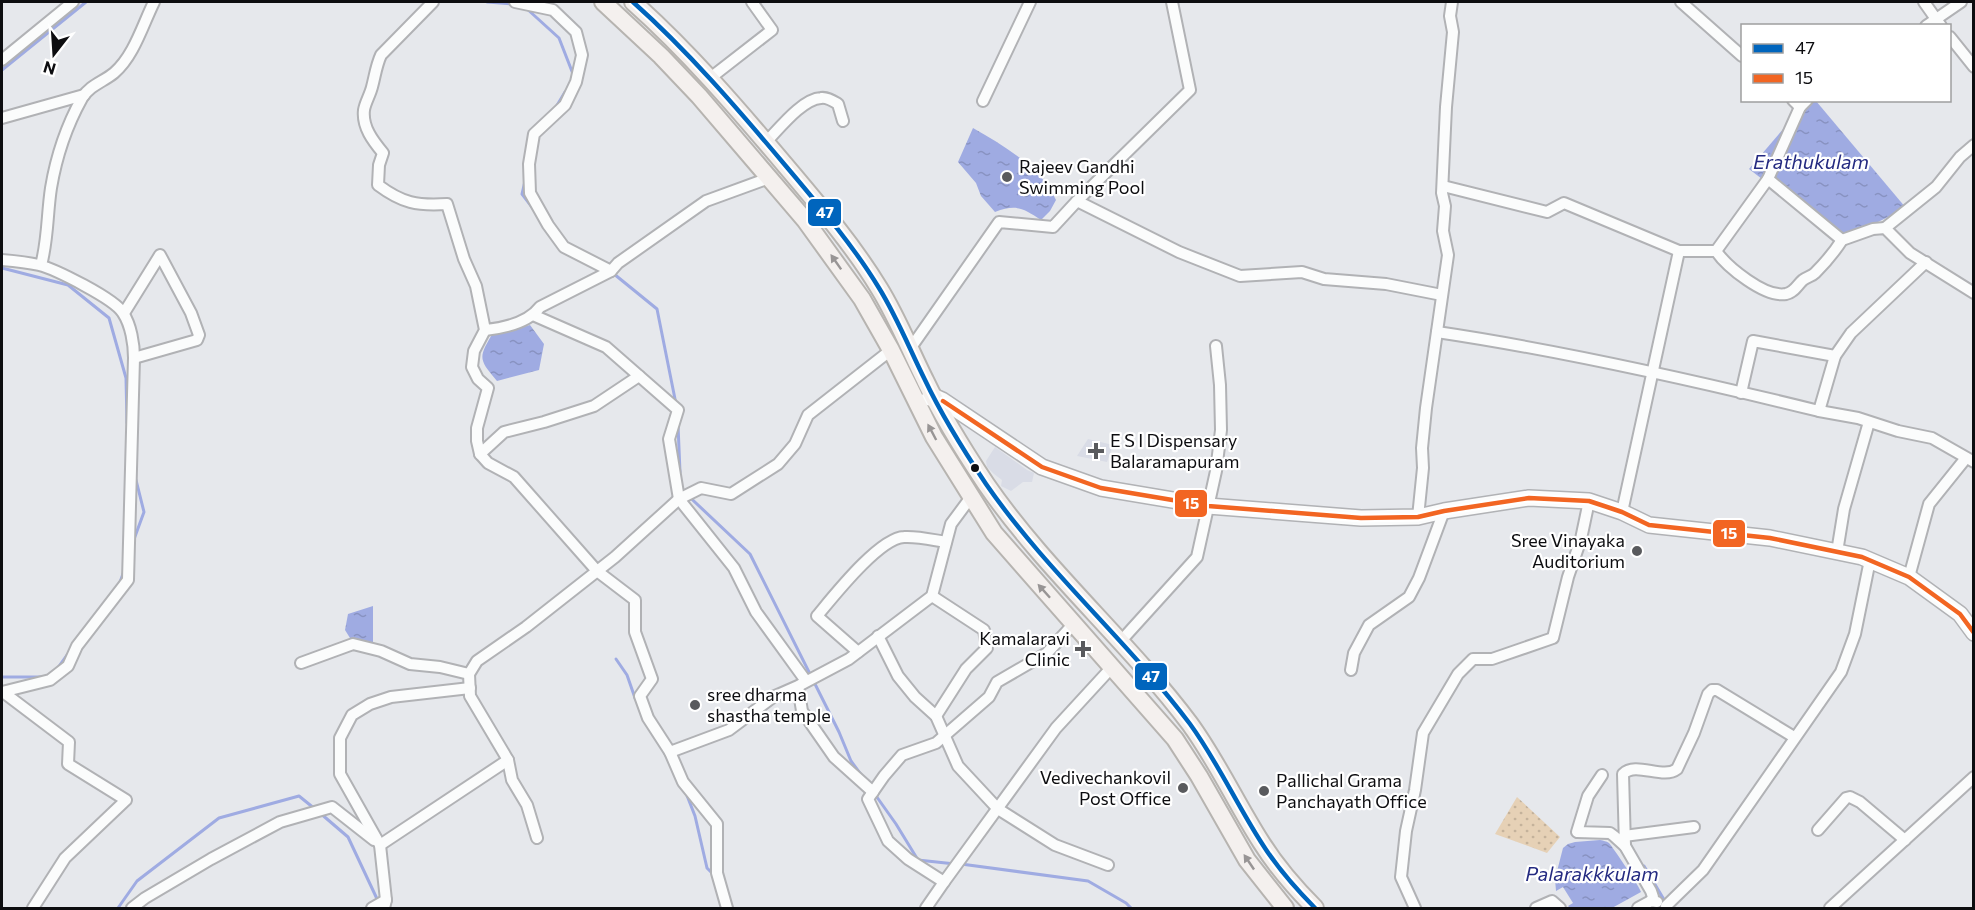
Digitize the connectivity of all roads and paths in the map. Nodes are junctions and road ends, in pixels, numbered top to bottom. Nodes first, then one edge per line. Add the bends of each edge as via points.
1 (73, 2) edge
2 (154, 2) edge
3 (433, 2) edge
4 (515, 2) edge
5 (603, 2) edge
6 (635, 2) edge
7 (752, 2) edge
8 (1030, 2) edge
9 (1172, 2) edge
10 (1452, 2) edge
11 (1681, 2) edge
12 (1924, 2) edge
13 (1960, 2) edge
14 (1938, 22) edge
15 (1951, 38) edge
16 (1741, 54) edge
17 (2, 60) edge
18 (1974, 67) edge
19 (709, 79) junction
20 (84, 95) junction
21 (983, 101) dead end
22 (1800, 103) edge
23 (2, 117) edge
24 (843, 121) dead end
25 (766, 142) junction
26 (1974, 146) edge
27 (769, 178) junction
28 (1768, 178) junction
29 (1443, 186) junction
30 (1077, 201) junction
31 (1885, 228) junction
32 (1842, 240) junction
33 (1679, 251) junction
34 (1716, 252) junction
35 (2, 260) edge
36 (1926, 262) junction
37 (41, 265) junction
38 (611, 271) junction
39 (1973, 290) edge
40 (1442, 295) junction
41 (124, 313) junction
42 (533, 315) junction
43 (485, 330) junction
44 (1437, 332) junction
45 (1216, 346) dead end
46 (910, 349) junction
47 (891, 350) junction
48 (1834, 356) junction
49 (134, 358) junction
50 (1652, 373) junction
51 (639, 376) junction
52 (1741, 393) junction
53 (925, 400) junction
54 (1819, 411) junction
55 (1869, 422) junction
56 (480, 454) junction
57 (1970, 460) edge
58 (971, 497) junction
59 (681, 499) junction
60 (1589, 501) junction
61 (1208, 506) junction
62 (1444, 511) junction
63 (1622, 512) junction
64 (1418, 517) junction
65 (946, 542) junction
66 (1837, 552) junction
67 (1870, 560) junction
68 (597, 571) junction
69 (1909, 577) junction
70 (932, 596) junction
71 (1072, 622) junction
72 (1974, 633) edge
73 (878, 636) junction
74 (1120, 642) junction
75 (858, 652) junction
76 (301, 663) dead end
77 (1113, 666) junction
78 (1351, 670) dead end
79 (469, 674) junction
80 (802, 683) junction
81 (470, 688) junction
82 (2, 692) edge
83 (936, 716) junction
84 (945, 736) junction
85 (1794, 737) junction
86 (670, 752) junction
87 (508, 759) junction
88 (1602, 774) dead end
89 (1974, 777) edge
90 (873, 792) junction
91 (998, 809) junction
92 (1694, 827) dead end
93 (1818, 830) dead end
94 (537, 838) dead end
95 (1905, 840) junction
96 (1625, 841) junction
97 (380, 845) junction
98 (1108, 865) dead end
99 (944, 882) junction
100 (1651, 901) junction
101 (384, 903) edge
102 (1668, 905) edge
103 (33, 909) edge
104 (132, 909) edge
105 (372, 909) edge
106 (727, 909) edge
107 (926, 909) edge
108 (1285, 909) edge
109 (1315, 909) edge
110 (1414, 909) edge
111 (1536, 909) edge
112 (1560, 909) edge
113 (1638, 909) edge
114 (1830, 909) edge

1 - 17 street
2 - 20 street via 123,62
3 - 43 street via 381,55 364,122 383,153 378,185 395,198 429,206 447,204 476,286
4 - 38 street via 553,10 576,32 582,55 576,82 565,105 534,134 530,193 564,247
5 - 27 main road via 699,96
6 - 19 main road
7 - 19 street via 772,30
8 - 21 street
9 - 30 street via 1190,90
10 - 29 street
11 - 16 street
12 - 14 street
13 - 14 street
15 - 18 street
19 - 25 main road
20 - 23 street
20 - 37 street via 57,162
22 - 28 street
24 - 25 street via 838,104 823,97 808,101
25 - 46 main road via 879,287
26 - 31 street via 1936,187
27 - 38 street via 706,201
47 -> 27 main road via 856,291
28 - 32 street
28 - 34 street
29 - 33 street via 1547,212 1564,203
29 - 40 street via 1443,231 1448,255
30 - 40 street via 1179,252 1240,276 1302,272 1324,279 1386,284
30 - 46 street via 1053,227 999,222
31 - 32 street
31 - 36 street via 1910,253
32 - 34 street via 1814,274 1783,295 1752,284
33 - 34 street
33 - 50 street
35 - 37 street
36 - 39 street
36 - 48 street via 1862,321
37 - 41 street via 98,293
38 - 42 street via 540,307
40 - 44 street
41 - 49 street
41 - 49 street via 160,255 199,335 196,340
42 - 43 street
42 - 51 street via 606,347
43 - 56 street via 474,351 472,367 477,379 488,388 477,428
44 - 50 street via 1495,340
44 - 64 street via 1423,436
45 - 61 street via 1221,430
46 - 53 main road
47 - 53 main road
47 - 59 street via 807,415 795,444 778,464 731,494 701,488
48 - 52 street via 1753,341
48 - 54 street
49 - 82 street via 128,580 77,646 68,666 50,680
50 - 52 street
50 - 63 street
51 - 56 street via 594,406 504,432
51 - 59 street via 678,410 669,439
52 - 54 street
58 -> 53 main road via 934,437
53 - 61 main road via 942,400 1042,467 1101,488
53 - 74 main road via 950,428 1012,520
54 - 55 street
55 - 57 street via 1932,438
55 - 66 street via 1844,509
56 - 68 street via 514,477
57 - 69 street via 1929,504
58 - 65 street via 951,524
71 -> 58 main road via 994,533
59 - 68 street
59 - 80 street via 734,568 756,612
60 - 62 main road via 1529,498
60 - 63 main road
60 - 110 street via 1553,638 1492,659 1473,659 1458,674 1423,733 1401,877
61 - 64 main road via 1361,518
61 - 74 street via 1197,557
62 - 64 main road
62 - 78 street via 1409,597 1369,625 1354,653
63 - 66 main road via 1649,525 1770,538
65 - 70 street
65 - 75 street via 902,536 874,552 831,598 818,616
66 - 67 main road
67 - 69 main road
67 - 85 street via 1855,634 1841,672
68 - 79 street via 477,661
68 - 86 street via 635,600 635,632 652,679 640,696 648,718
69 - 72 main road via 1960,614
70 - 73 street
70 - 83 street via 984,630 987,648 966,669
71 - 77 main road
71 - 84 street via 1047,653 997,682 989,697
73 - 75 street
73 - 83 street via 898,676
74 - 109 main road via 1201,740 1261,843
75 - 80 street
76 - 79 street via 353,644 410,663
77 - 91 street via 1056,728
108 -> 77 main road via 1247,860 1175,739
79 - 81 street
80 - 86 street via 773,697 729,730
80 - 90 street via 802,711 834,757
81 - 87 street via 470,696
81 - 97 street via 391,697 352,715 340,738 340,774
82 - 103 street via 69,742 68,764 126,800 65,858
83 - 84 street
84 - 90 street via 902,755
84 - 91 street via 958,766
85 - 96 street via 1712,690 1677,769 1668,773 1624,771
85 - 102 street via 1703,870
86 - 106 street via 682,782 717,824 717,873
87 - 94 street via 512,780 528,805
87 - 97 street
88 - 96 street via 1588,796 1583,828 1610,833
89 - 95 street
90 - 99 street via 868,798 888,841
91 - 98 street via 1055,844
91 - 99 street
92 - 96 street
93 - 95 street via 1850,796
95 - 114 street
96 - 100 street via 1651,891
97 - 101 street
97 - 104 street via 332,807 280,822 173,881
99 - 107 street
100 - 102 street
100 - 113 street
101 - 105 street
111 - 112 street via 1552,901

